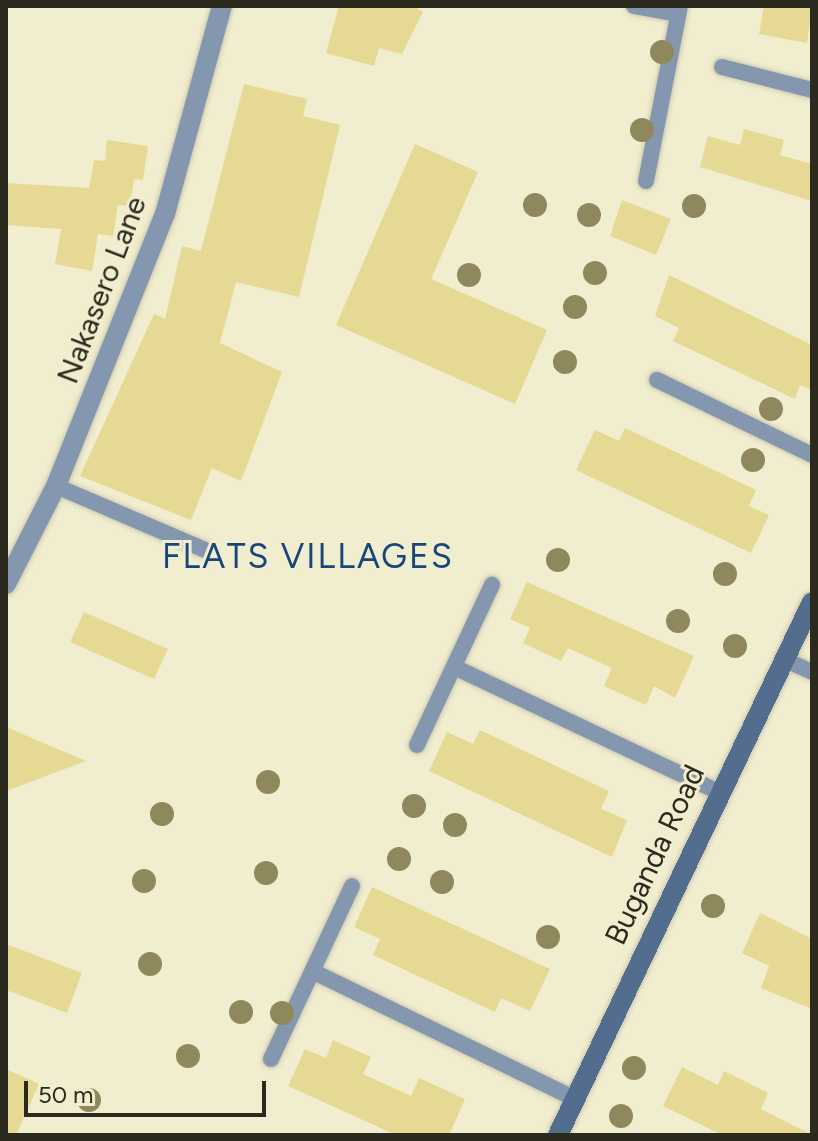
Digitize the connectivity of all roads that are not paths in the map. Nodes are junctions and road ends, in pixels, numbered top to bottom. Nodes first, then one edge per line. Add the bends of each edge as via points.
1 (222, 6) edge
2 (641, 8) edge
3 (679, 10) edge
4 (722, 67) dead end
5 (812, 90) edge
6 (646, 181) dead end
7 (657, 380) dead end
8 (812, 455) edge
9 (56, 486) junction
10 (205, 550) dead end
11 (6, 584) edge
12 (492, 585) dead end
13 (812, 602) edge
14 (783, 659) junction
15 (454, 667) junction
16 (812, 672) edge
17 (417, 745) dead end
18 (716, 791) junction
19 (352, 886) dead end
20 (314, 972) junction
21 (271, 1059) dead end
22 (574, 1098) junction
23 (558, 1135) edge

1 - 9 street, Nakasero Lane via 165,214
2 - 3 lane
3 - 6 lane
4 - 5 lane
7 - 8 lane
9 - 10 lane
9 - 11 street, Nakasero Lane
12 - 15 lane
13 - 14 main road, Buganda Road
14 - 16 lane
14 - 18 main road, Buganda Road
15 - 17 lane
15 - 18 lane
18 - 22 main road, Buganda Road
19 - 20 lane
20 - 21 lane
20 - 22 lane
22 - 23 main road, Buganda Road

